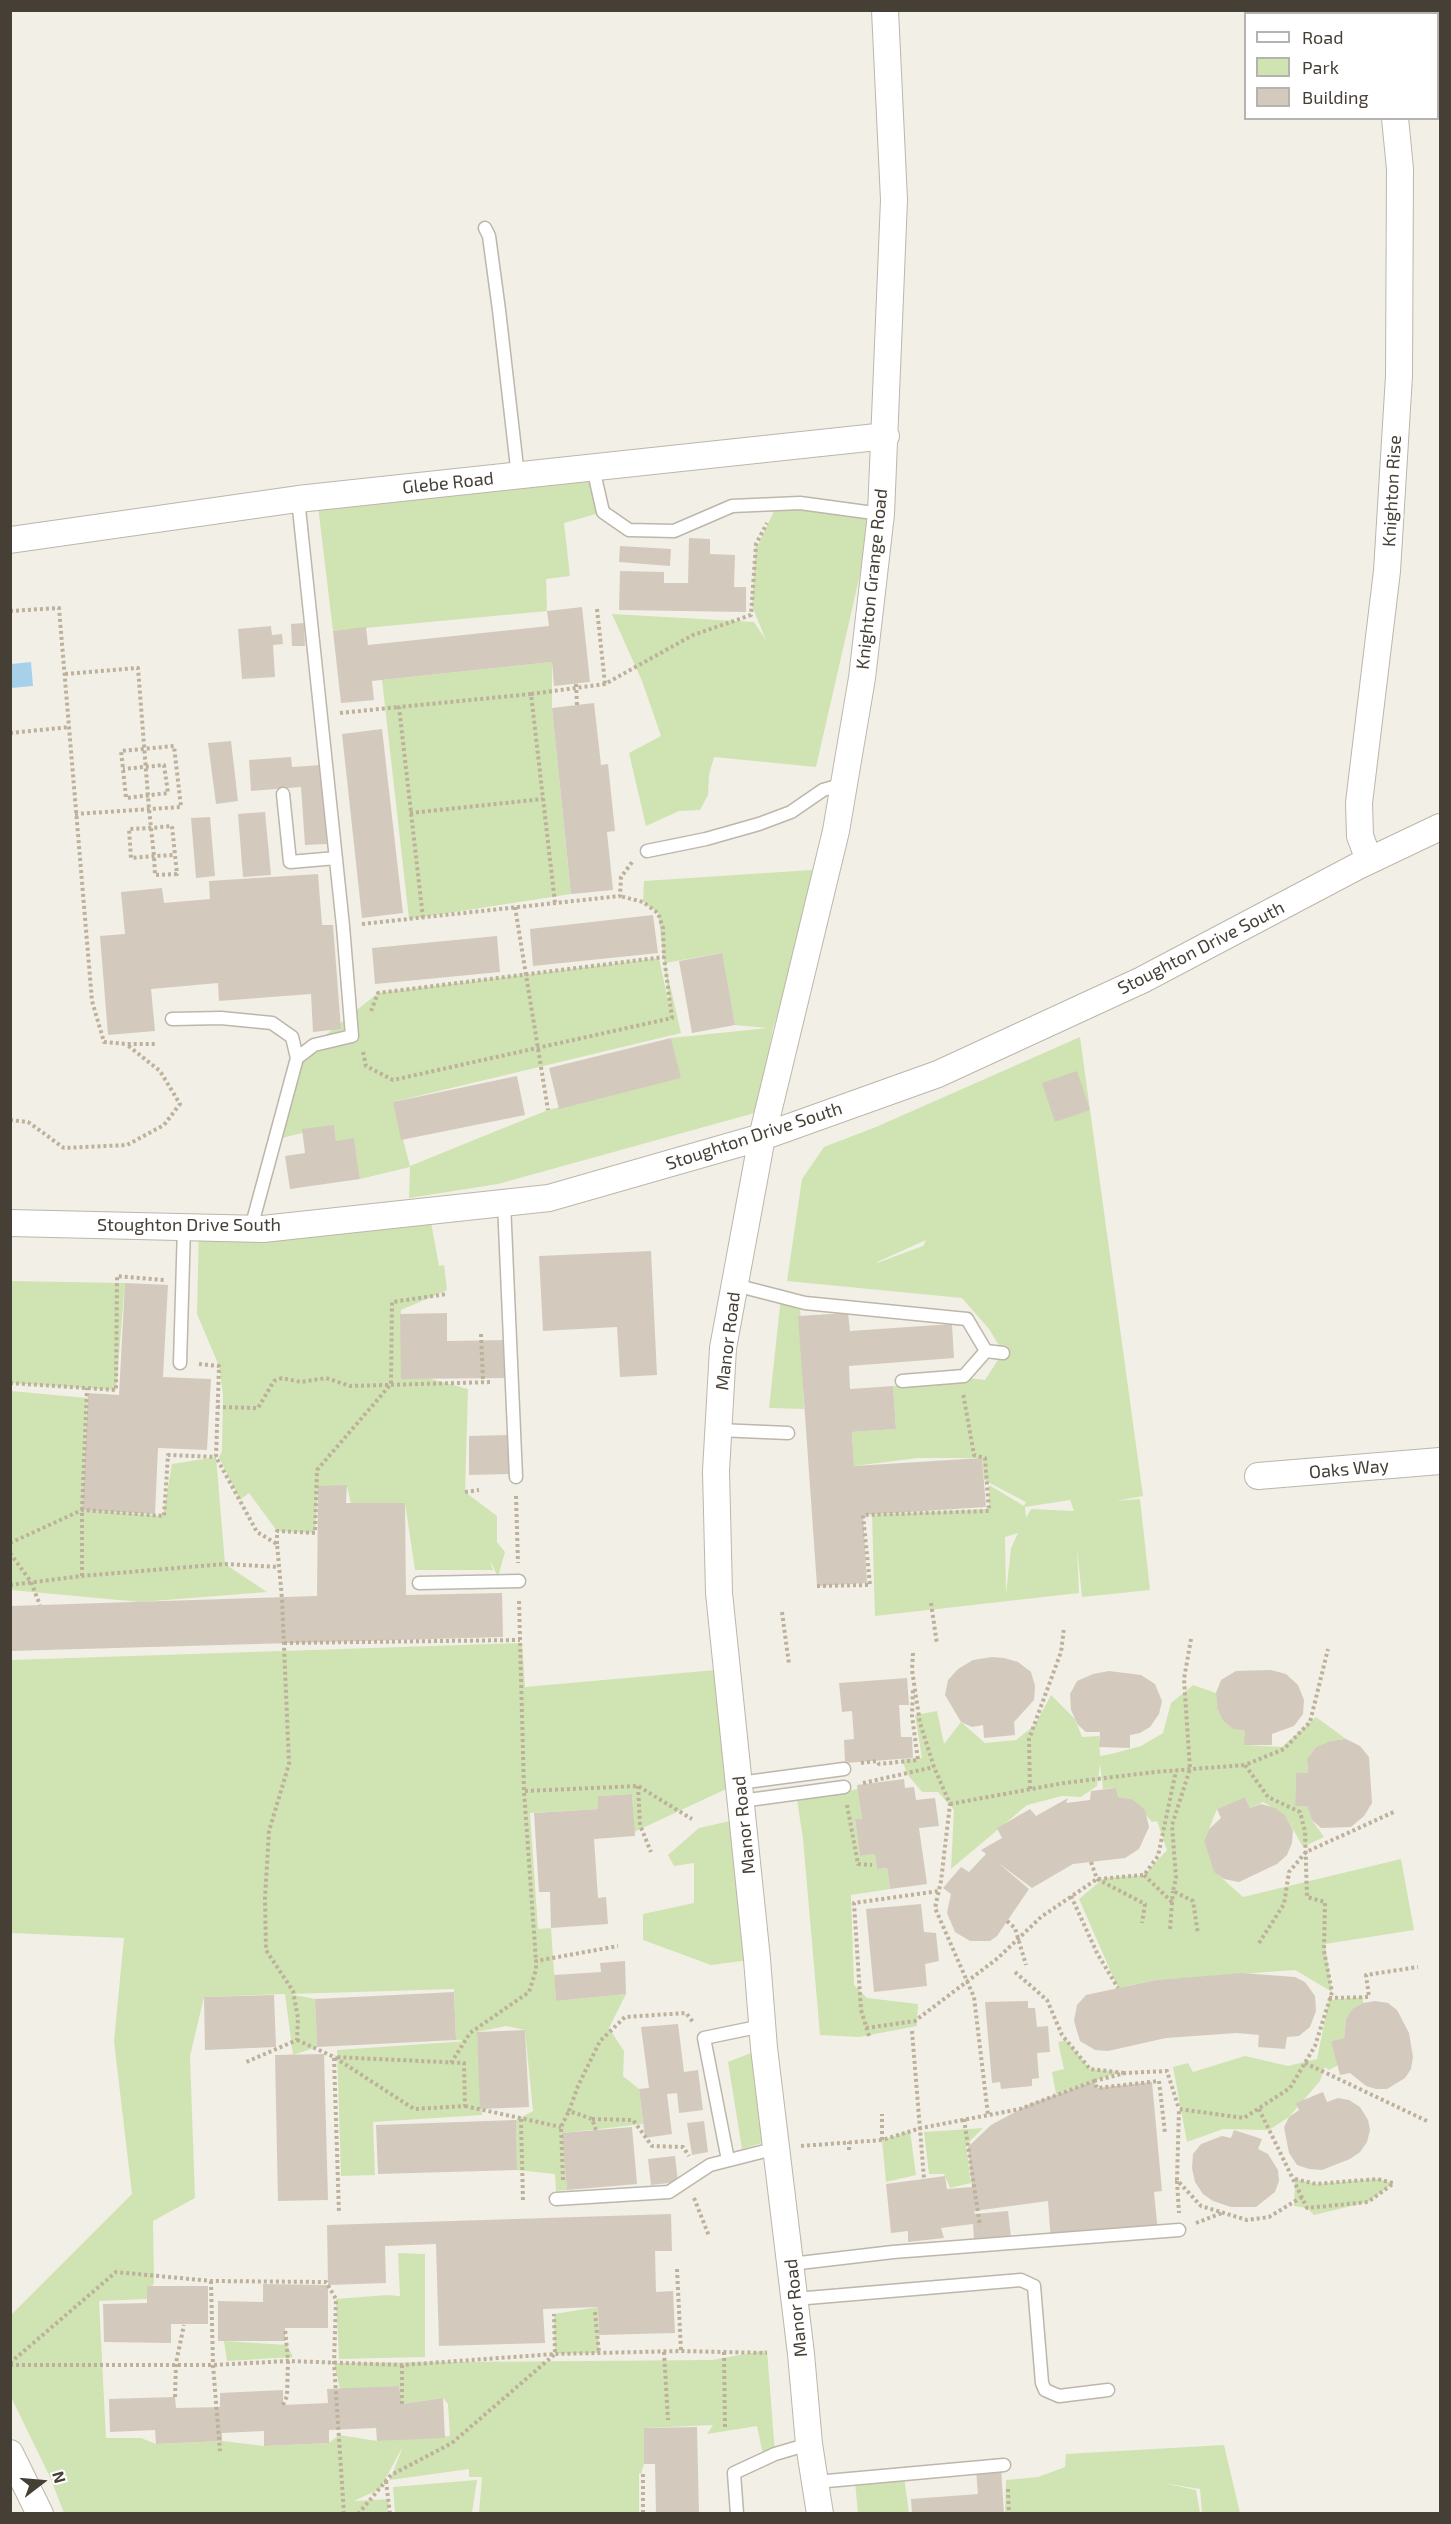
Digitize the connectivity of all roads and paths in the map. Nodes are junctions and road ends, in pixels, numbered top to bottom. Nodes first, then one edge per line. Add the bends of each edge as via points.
1 (885, 10) edge
2 (1395, 120) edge
3 (484, 228) dead end
4 (886, 436) junction
5 (593, 468) junction
6 (518, 476) junction
7 (298, 500) junction
8 (777, 505) junction
9 (881, 514) junction
10 (10, 540) edge
11 (597, 609) dead end
12 (10, 611) edge
13 (65, 674) junction
14 (605, 684) junction
15 (576, 686) junction
16 (531, 694) junction
17 (577, 705) dead end
18 (399, 707) junction
19 (321, 715) junction
20 (70, 726) junction
21 (10, 733) edge
22 (145, 749) junction
23 (146, 767) junction
24 (123, 769) junction
25 (844, 784) junction
26 (283, 794) dead end
27 (148, 796) junction
28 (543, 799) junction
29 (149, 809) junction
30 (410, 813) junction
31 (75, 814) junction
32 (1440, 827) edge
33 (151, 828) junction
34 (647, 851) dead end
35 (175, 855) junction
36 (154, 856) junction
37 (336, 858) junction
38 (1369, 860) junction
39 (621, 877) dead end
40 (620, 896) junction
41 (555, 903) junction
42 (515, 908) junction
43 (423, 918) junction
44 (343, 926) junction
45 (664, 957) junction
46 (526, 974) junction
47 (172, 1019) dead end
48 (367, 1021) dead end
49 (126, 1044) junction
50 (157, 1044) dead end
51 (362, 1048) dead end
52 (538, 1048) junction
53 (297, 1058) junction
54 (548, 1110) dead end
55 (10, 1120) edge
56 (762, 1137) junction
57 (504, 1203) junction
58 (10, 1223) edge
59 (184, 1227) junction
60 (251, 1228) junction
61 (182, 1281) junction
62 (735, 1285) junction
63 (447, 1294) dead end
64 (481, 1334) dead end
65 (986, 1351) junction
66 (1003, 1353) dead end
67 (180, 1363) joint
68 (960, 1377) junction
69 (902, 1381) dead end
70 (483, 1382) junction
71 (512, 1382) junction
72 (10, 1383) edge
73 (391, 1384) junction
74 (87, 1388) junction
75 (217, 1407) junction
76 (718, 1430) junction
77 (788, 1433) dead end
78 (216, 1457) junction
79 (1440, 1461) edge
80 (1258, 1476) dead end
81 (516, 1477) joint
82 (479, 1490) dead end
83 (465, 1492) dead end
84 (82, 1510) junction
85 (10, 1543) edge
86 (277, 1545) junction
87 (10, 1553) edge
88 (279, 1567) junction
89 (82, 1576) junction
90 (519, 1581) junction
91 (31, 1582) junction
92 (419, 1583) dead end
93 (10, 1585) edge
94 (817, 1586) dead end
95 (931, 1603) dead end
96 (40, 1605) dead end
97 (782, 1612) dead end
98 (1064, 1628) dead end
99 (1191, 1639) dead end
100 (520, 1640) junction
101 (284, 1643) junction
102 (937, 1644) dead end
103 (1328, 1649) dead end
104 (913, 1653) dead end
105 (789, 1664) dead end
106 (913, 1676) junction
107 (1245, 1765) junction
108 (934, 1767) junction
109 (844, 1769) joint
110 (1190, 1769) junction
111 (1176, 1771) junction
112 (638, 1786) junction
113 (844, 1787) junction
114 (1030, 1789) junction
115 (524, 1791) junction
116 (740, 1792) junction
117 (950, 1804) junction
118 (1396, 1811) dead end
119 (692, 1819) dead end
120 (651, 1852) dead end
121 (1306, 1852) junction
122 (1091, 1862) dead end
123 (872, 1865) dead end
124 (1144, 1875) junction
125 (1097, 1879) junction
126 (939, 1891) junction
127 (1173, 1891) junction
128 (1071, 1896) junction
129 (1172, 1902) junction
130 (1007, 1921) dead end
131 (1142, 1923) dead end
132 (1170, 1929) dead end
133 (1198, 1934) dead end
134 (1018, 1938) junction
135 (1259, 1943) dead end
136 (618, 1946) dead end
137 (536, 1961) junction
138 (1026, 1965) dead end
139 (1418, 1967) dead end
140 (1015, 1972) dead end
141 (967, 1980) junction
142 (1118, 1988) dead end
143 (1329, 1998) junction
144 (762, 2026) junction
145 (866, 2028) junction
146 (912, 2031) dead end
147 (869, 2036) dead end
148 (704, 2038) junction
149 (297, 2040) junction
150 (334, 2057) junction
151 (1305, 2062) junction
152 (244, 2063) dead end
153 (451, 2063) junction
154 (1125, 2073) junction
155 (1094, 2081) junction
156 (465, 2106) junction
157 (1259, 2108) junction
158 (1179, 2109) junction
159 (569, 2111) junction
160 (882, 2114) dead end
161 (987, 2115) junction
162 (521, 2119) junction
163 (592, 2119) junction
164 (964, 2119) junction
165 (1429, 2122) dead end
166 (561, 2127) junction
167 (921, 2128) junction
168 (596, 2130) dead end
169 (1165, 2133) dead end
170 (882, 2139) junction
171 (849, 2142) junction
172 (777, 2148) junction
173 (849, 2150) dead end
174 (728, 2160) junction
175 (700, 2171) junction
176 (924, 2179) dead end
177 (1294, 2179) junction
178 (687, 2180) junction
179 (1177, 2180) junction
180 (1302, 2197) junction
181 (560, 2199) joint
182 (524, 2200) dead end
183 (1223, 2212) junction
184 (339, 2214) dead end
185 (1179, 2230) junction
186 (709, 2236) dead end
187 (983, 2245) junction
188 (791, 2264) junction
189 (678, 2269) dead end
190 (211, 2281) junction
191 (795, 2299) junction
192 (594, 2312) dead end
193 (554, 2314) dead end
194 (184, 2325) dead end
195 (285, 2328) dead end
196 (681, 2351) junction
197 (664, 2352) junction
198 (724, 2352) junction
199 (599, 2353) junction
200 (767, 2353) dead end
201 (555, 2354) junction
202 (288, 2361) junction
203 (176, 2363) junction
204 (334, 2363) junction
205 (10, 2364) edge
206 (213, 2365) junction
207 (402, 2365) junction
208 (1108, 2390) dead end
209 (175, 2397) dead end
210 (402, 2404) dead end
211 (283, 2405) dead end
212 (668, 2420) dead end
213 (725, 2427) dead end
214 (809, 2444) junction
215 (220, 2451) dead end
216 (10, 2453) edge
217 (1004, 2465) dead end
218 (643, 2474) dead end
219 (386, 2481) junction
220 (816, 2482) junction
221 (1008, 2489) dead end
222 (40, 2514) edge
223 (344, 2514) edge
224 (358, 2514) edge
225 (390, 2514) edge
226 (643, 2514) edge
227 (737, 2514) edge
228 (820, 2514) edge
229 (1009, 2514) edge

1 - 4 street, Knighton Grange Road via 894,200
2 - 38 street, Knighton Rise via 1400,169 1398,376 1388,571 1359,803 1360,836
3 - 6 lane via 489,237
4 - 5 street, Glebe Road
4 - 9 street, Knighton Grange Road
5 - 6 street, Glebe Road
5 - 8 lane via 603,512 629,530 675,531 732,506
6 - 7 street, Glebe Road
7 - 10 street, Glebe Road
7 - 19 lane
8 - 9 lane via 800,503
8 - 14 path via 756,544 751,615 693,635
9 - 25 street, Knighton Grange Road via 862,678
11 - 14 path
12 - 13 path via 59,608
13 - 20 path
13 - 22 path via 138,668
14 - 15 path
15 - 16 path
15 - 17 path
16 - 18 path
16 - 28 path
18 - 19 path
18 - 30 path
19 - 37 lane
20 - 21 path
20 - 31 path
22 - 23 path
22 - 24 path via 122,751
22 - 29 path via 174,746 181,807
23 - 24 path
23 - 27 path
23 - 27 path via 164,765 168,793
24 - 27 path via 126,798
25 - 34 lane via 824,790 790,812 759,825
25 - 56 street, Knighton Grange Road
26 - 37 lane via 291,862
27 - 29 path
28 - 30 path
28 - 41 path
29 - 31 path
29 - 33 path
30 - 43 path
31 - 49 path via 92,1001 104,1042
32 - 38 street, Stoughton Drive South
33 - 35 path via 172,826
33 - 36 path
33 - 36 path via 129,829 131,858
35 - 36 path
35 - 36 path via 177,874 155,875
37 - 44 lane
38 - 56 street, Stoughton Drive South via 1142,980 948,1069
39 - 40 path
40 - 41 path
40 - 45 path via 643,902 658,913
41 - 42 path
42 - 43 path
42 - 46 path
43 - 44 path
44 - 53 lane via 352,1036 314,1045
45 - 46 path
45 - 52 path via 672,1018
46 - 48 path via 378,993
46 - 52 path
47 - 53 lane via 272,1023 292,1037
49 - 50 path
49 - 55 path via 160,1071 180,1104 164,1125 127,1144 64,1148 28,1122
51 - 52 path via 366,1066 393,1080
52 - 54 path
53 - 60 lane
56 - 57 street, Stoughton Drive South via 549,1198
56 - 62 street, Manor Road
57 - 60 street, Stoughton Drive South
57 - 71 lane
58 - 59 street, Stoughton Drive South
59 - 60 street, Stoughton Drive South
59 - 61 lane
61 - 67 lane
61 - 74 path via 117,1276 116,1390
62 - 65 lane via 805,1303 967,1319
62 - 76 street, Manor Road via 723,1348
63 - 73 path via 392,1302
64 - 70 path
65 - 66 lane
65 - 68 lane
67 - 75 path via 219,1366
68 - 69 lane
68 - 94 path via 974,1455 985,1458 989,1511 863,1515 870,1585
70 - 71 path
70 - 73 path
71 - 81 lane
72 - 74 path
73 - 75 path via 350,1386 326,1378 301,1382 282,1378 274,1381 258,1408
73 - 86 path via 317,1470 315,1533 277,1531
74 - 84 path
75 - 78 path
76 - 77 lane
76 - 116 street, Manor Road via 719,1593
78 - 84 path via 168,1455 164,1516
78 - 86 path via 257,1532
79 - 80 street, Oaks Way
81 - 90 path
82 - 83 path
84 - 85 path
84 - 89 path
86 - 88 path
87 - 91 path
88 - 89 path via 225,1564
88 - 101 path
89 - 91 path
90 - 92 lane
90 - 100 path
91 - 93 path
91 - 96 path
95 - 102 path
97 - 105 path
98 - 114 path via 1061,1652 1029,1739
99 - 110 path via 1184,1679
100 - 101 path
100 - 115 path
101 - 149 path via 289,1764 268,1831 266,1950 293,1991
103 - 107 path via 1310,1722 1284,1749
104 - 106 path
106 - 108 path via 920,1723
106 - 109 path via 912,1716 918,1760 848,1764
107 - 110 path
107 - 121 path via 1268,1797 1300,1812
108 - 113 path
108 - 117 path
109 - 116 lane
110 - 111 path
110 - 127 path via 1172,1825 1176,1878
111 - 114 path
111 - 124 path via 1158,1856
112 - 115 path
112 - 119 path
112 - 120 path via 640,1825
113 - 116 lane
113 - 123 path via 858,1864
114 - 117 path
115 - 137 path
116 - 144 street, Manor Road
117 - 126 path
118 - 121 path
121 - 135 path via 1289,1872 1284,1904
121 - 143 path via 1307,1897 1325,1902 1324,1951 1332,1992
122 - 125 path
124 - 125 path
124 - 129 path
125 - 128 path
125 - 131 path via 1145,1904
126 - 141 path via 935,1908
126 - 145 path via 855,1903 861,2010
127 - 129 path
127 - 133 path via 1193,1901
128 - 134 path
128 - 142 path
129 - 132 path
130 - 134 path
134 - 138 path
134 - 141 path
136 - 137 path
137 - 153 path via 529,1992 470,2033
139 - 143 path via 1366,1975 1369,1997
140 - 154 path via 1047,2000 1062,2036 1090,2069
141 - 145 path via 915,2021
141 - 161 path via 974,1997
143 - 151 path
144 - 148 lane
144 - 172 street, Manor Road
145 - 147 path
146 - 167 path
148 - 159 path via 686,2013 625,2017 600,2041
148 - 174 lane
149 - 150 path
149 - 152 path
150 - 153 path
150 - 156 path via 414,2109
150 - 184 path
151 - 157 path via 1290,2088
151 - 165 path
153 - 156 path via 464,2063
154 - 155 path
154 - 158 path via 1167,2071
155 - 161 path via 1020,2109
155 - 169 path via 1097,2088 1159,2081
156 - 162 path
157 - 158 path via 1244,2118
157 - 177 path
158 - 179 path
159 - 163 path
159 - 166 path
160 - 170 path
161 - 164 path
162 - 166 path
162 - 182 path
163 - 168 path
163 - 175 path via 633,2120 652,2146 683,2147
164 - 167 path
164 - 187 path
166 - 181 path
167 - 170 path
167 - 176 path
170 - 171 path
171 - 172 path
171 - 173 path
172 - 174 lane
172 - 188 street, Manor Road
174 - 175 lane
175 - 178 lane
177 - 180 path
177 - 180 path via 1316,2184 1377,2179 1394,2183 1368,2202 1307,2208
178 - 181 lane via 669,2192
178 - 186 path
179 - 183 path via 1201,2206
179 - 185 path
180 - 183 path via 1269,2217 1247,2220
183 - 185 path
185 - 187 lane
187 - 188 lane
188 - 191 street, Manor Road
189 - 196 path
190 - 204 path via 326,2282 336,2299
190 - 205 path via 116,2272
190 - 206 path
191 - 208 lane via 1021,2280 1034,2286 1045,2390 1059,2396
191 - 214 street, Manor Road
192 - 199 path
193 - 201 path
194 - 203 path
195 - 202 path
196 - 197 path
196 - 198 path
197 - 199 path
197 - 212 path
198 - 200 path
198 - 213 path
199 - 201 path
201 - 207 path
201 - 219 path via 452,2443
202 - 204 path
202 - 206 path
202 - 211 path
203 - 205 path
203 - 206 path
203 - 209 path
204 - 207 path
204 - 223 path
206 - 215 path
207 - 210 path
214 - 220 street, Manor Road
214 - 227 lane via 775,2454 734,2474
216 - 222 street
217 - 220 lane
218 - 226 path
219 - 224 path
219 - 225 path
220 - 228 street, Manor Road
221 - 229 path

